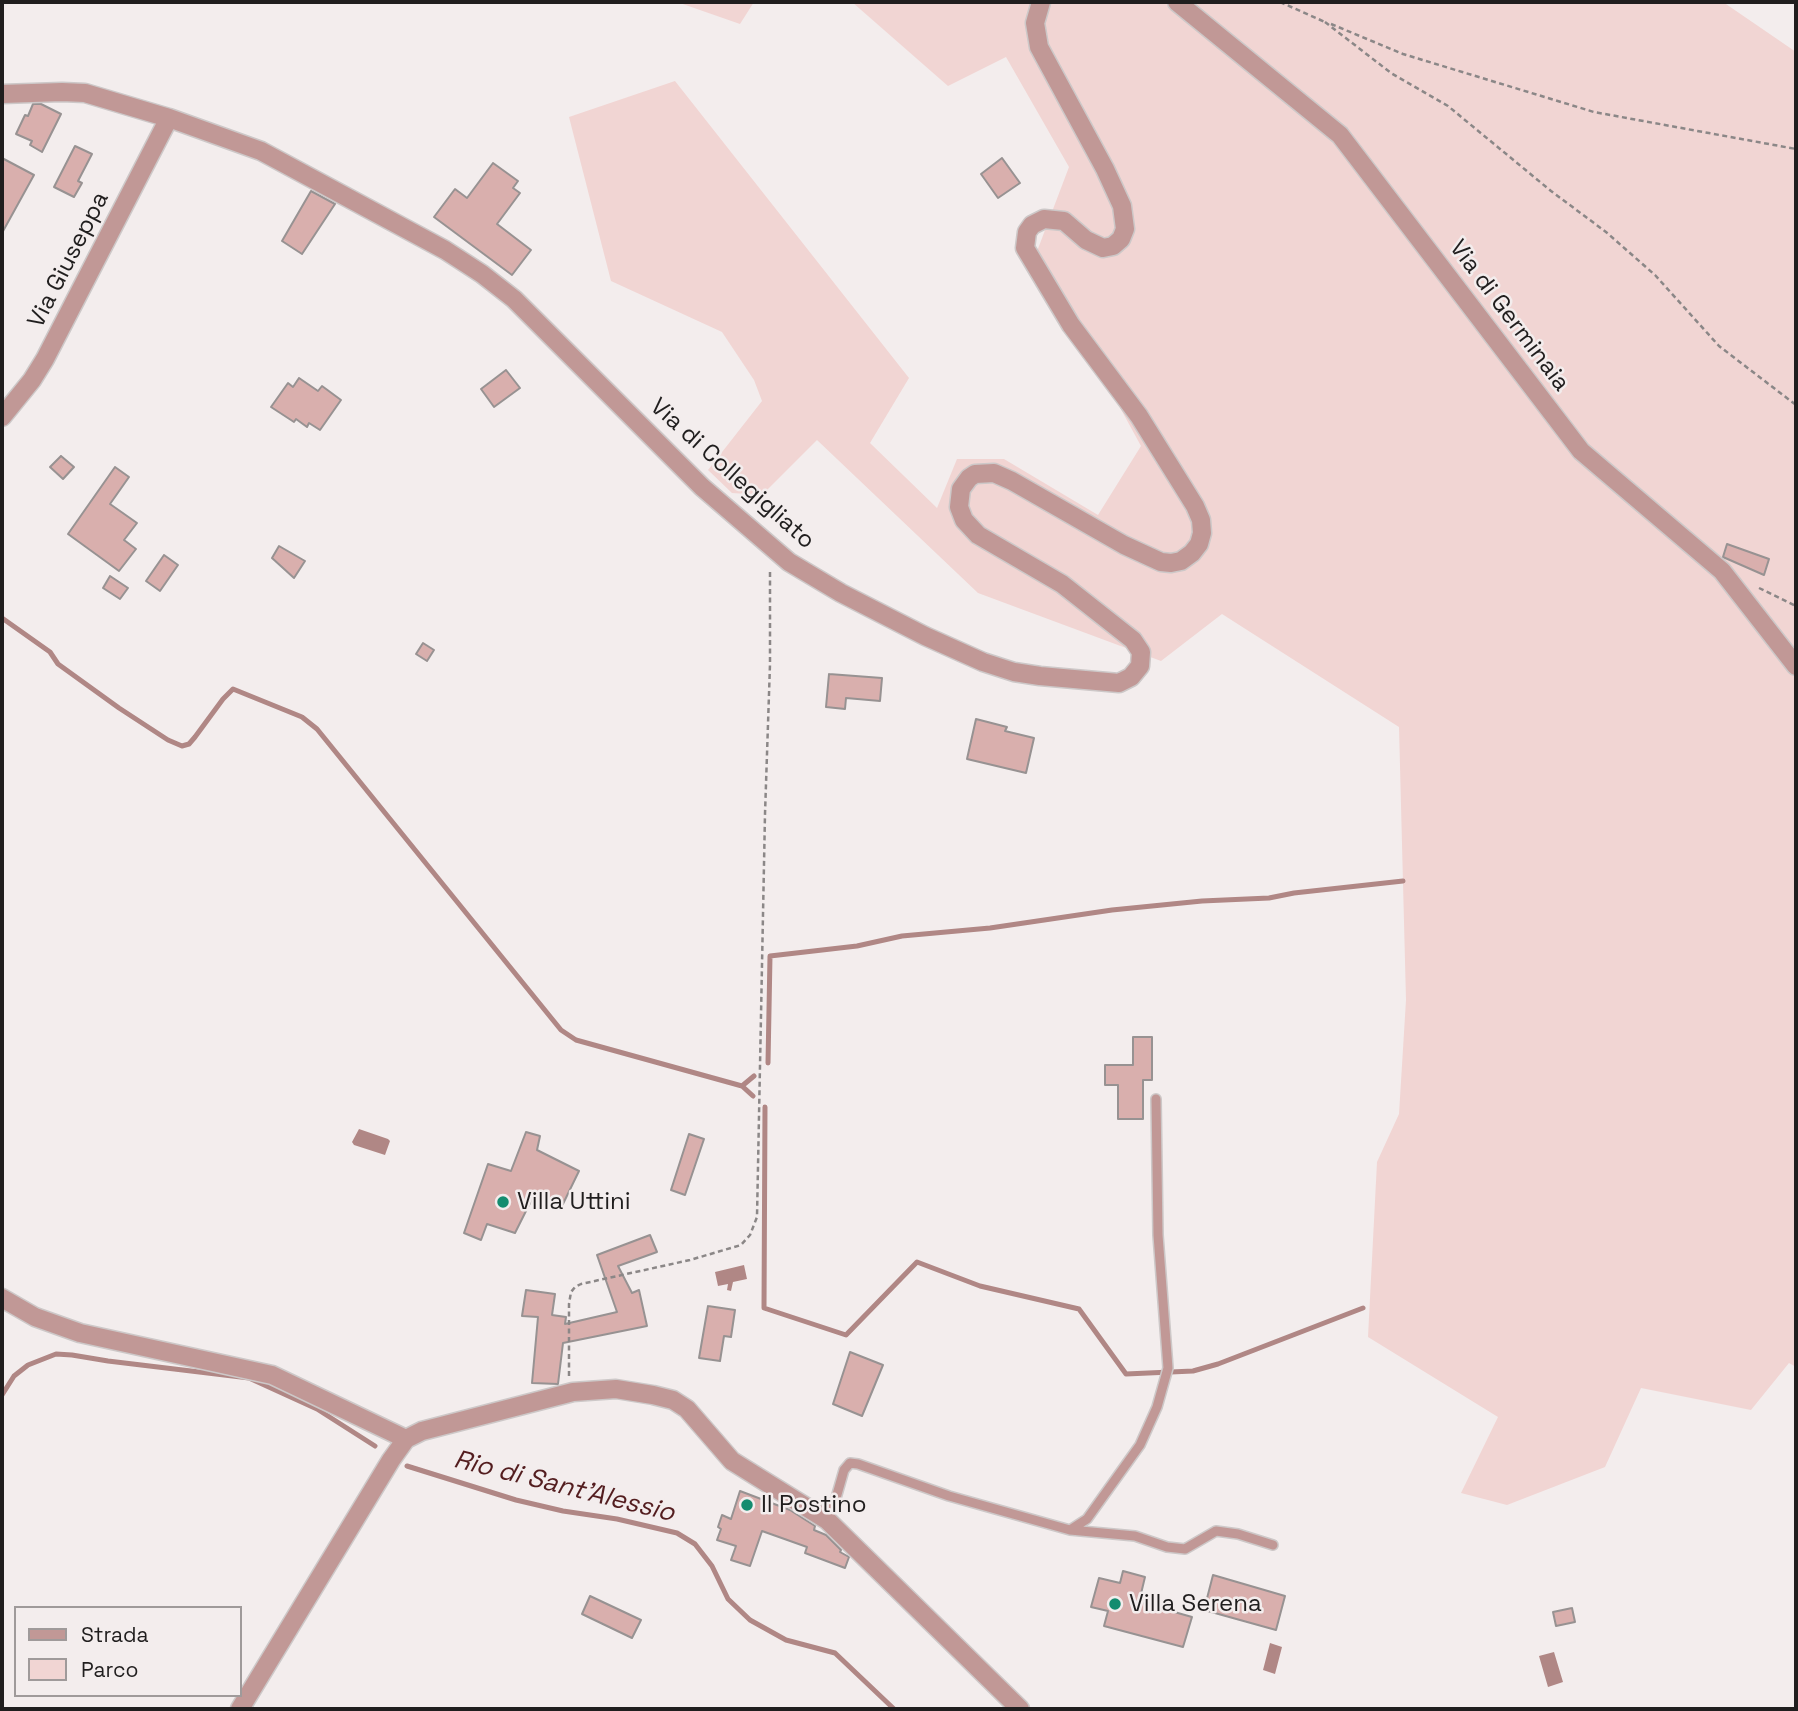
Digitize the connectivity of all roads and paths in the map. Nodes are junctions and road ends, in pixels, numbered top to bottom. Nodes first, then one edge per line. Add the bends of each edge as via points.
1 (1041, 2) edge
2 (1177, 2) edge
3 (1280, 2) edge
4 (1325, 22) junction
5 (2, 94) edge
6 (169, 118) junction
7 (1796, 149) edge
8 (1796, 405) edge
9 (2, 417) edge
10 (770, 548) junction
11 (1796, 667) edge
12 (1156, 1099) dead end
13 (2, 1298) edge
14 (573, 1392) junction
15 (406, 1439) junction
16 (827, 1520) junction
17 (1070, 1530) junction
18 (1273, 1545) dead end
19 (240, 1709) edge
20 (1020, 1709) edge

1 - 10 street, Via di Collegigliato via 1035,23 1039,47 1105,169 1122,206 1125,229 1113,246 1103,248 1064,221 1044,219 1027,232 1025,248 1071,326 1139,416 1188,495 1201,520 1202,533 1199,544 1181,561 1161,562 994,473 969,478 961,489 959,507 978,535 1062,584 1133,640 1141,652 1140,666 1119,683 1014,672 901,624
2 - 11 street, Via di Germinaia via 1340,135 1581,450 1722,571
3 - 4 path
4 - 7 path via 1403,54 1594,112
4 - 8 path via 1391,74 1448,106 1606,232 1655,275 1719,346
5 - 6 street, Via di Collegigliato via 85,93
6 - 9 street, Via Giuseppa via 45,359
6 - 10 street, Via di Collegigliato via 261,151 482,274 514,299 693,478
10 - 14 path via 757,1217 741,1245 575,1287 570,1298 568,1370
12 - 17 lane via 1158,1235 1168,1368 1140,1445 1087,1519
13 - 15 street via 35,1317 80,1333 272,1375
14 - 15 street
14 - 16 street via 616,1389 673,1401 699,1420 732,1461
15 - 19 street
16 - 17 lane via 850,1463
16 - 20 street
17 - 18 lane via 1135,1536 1185,1549 1216,1531

